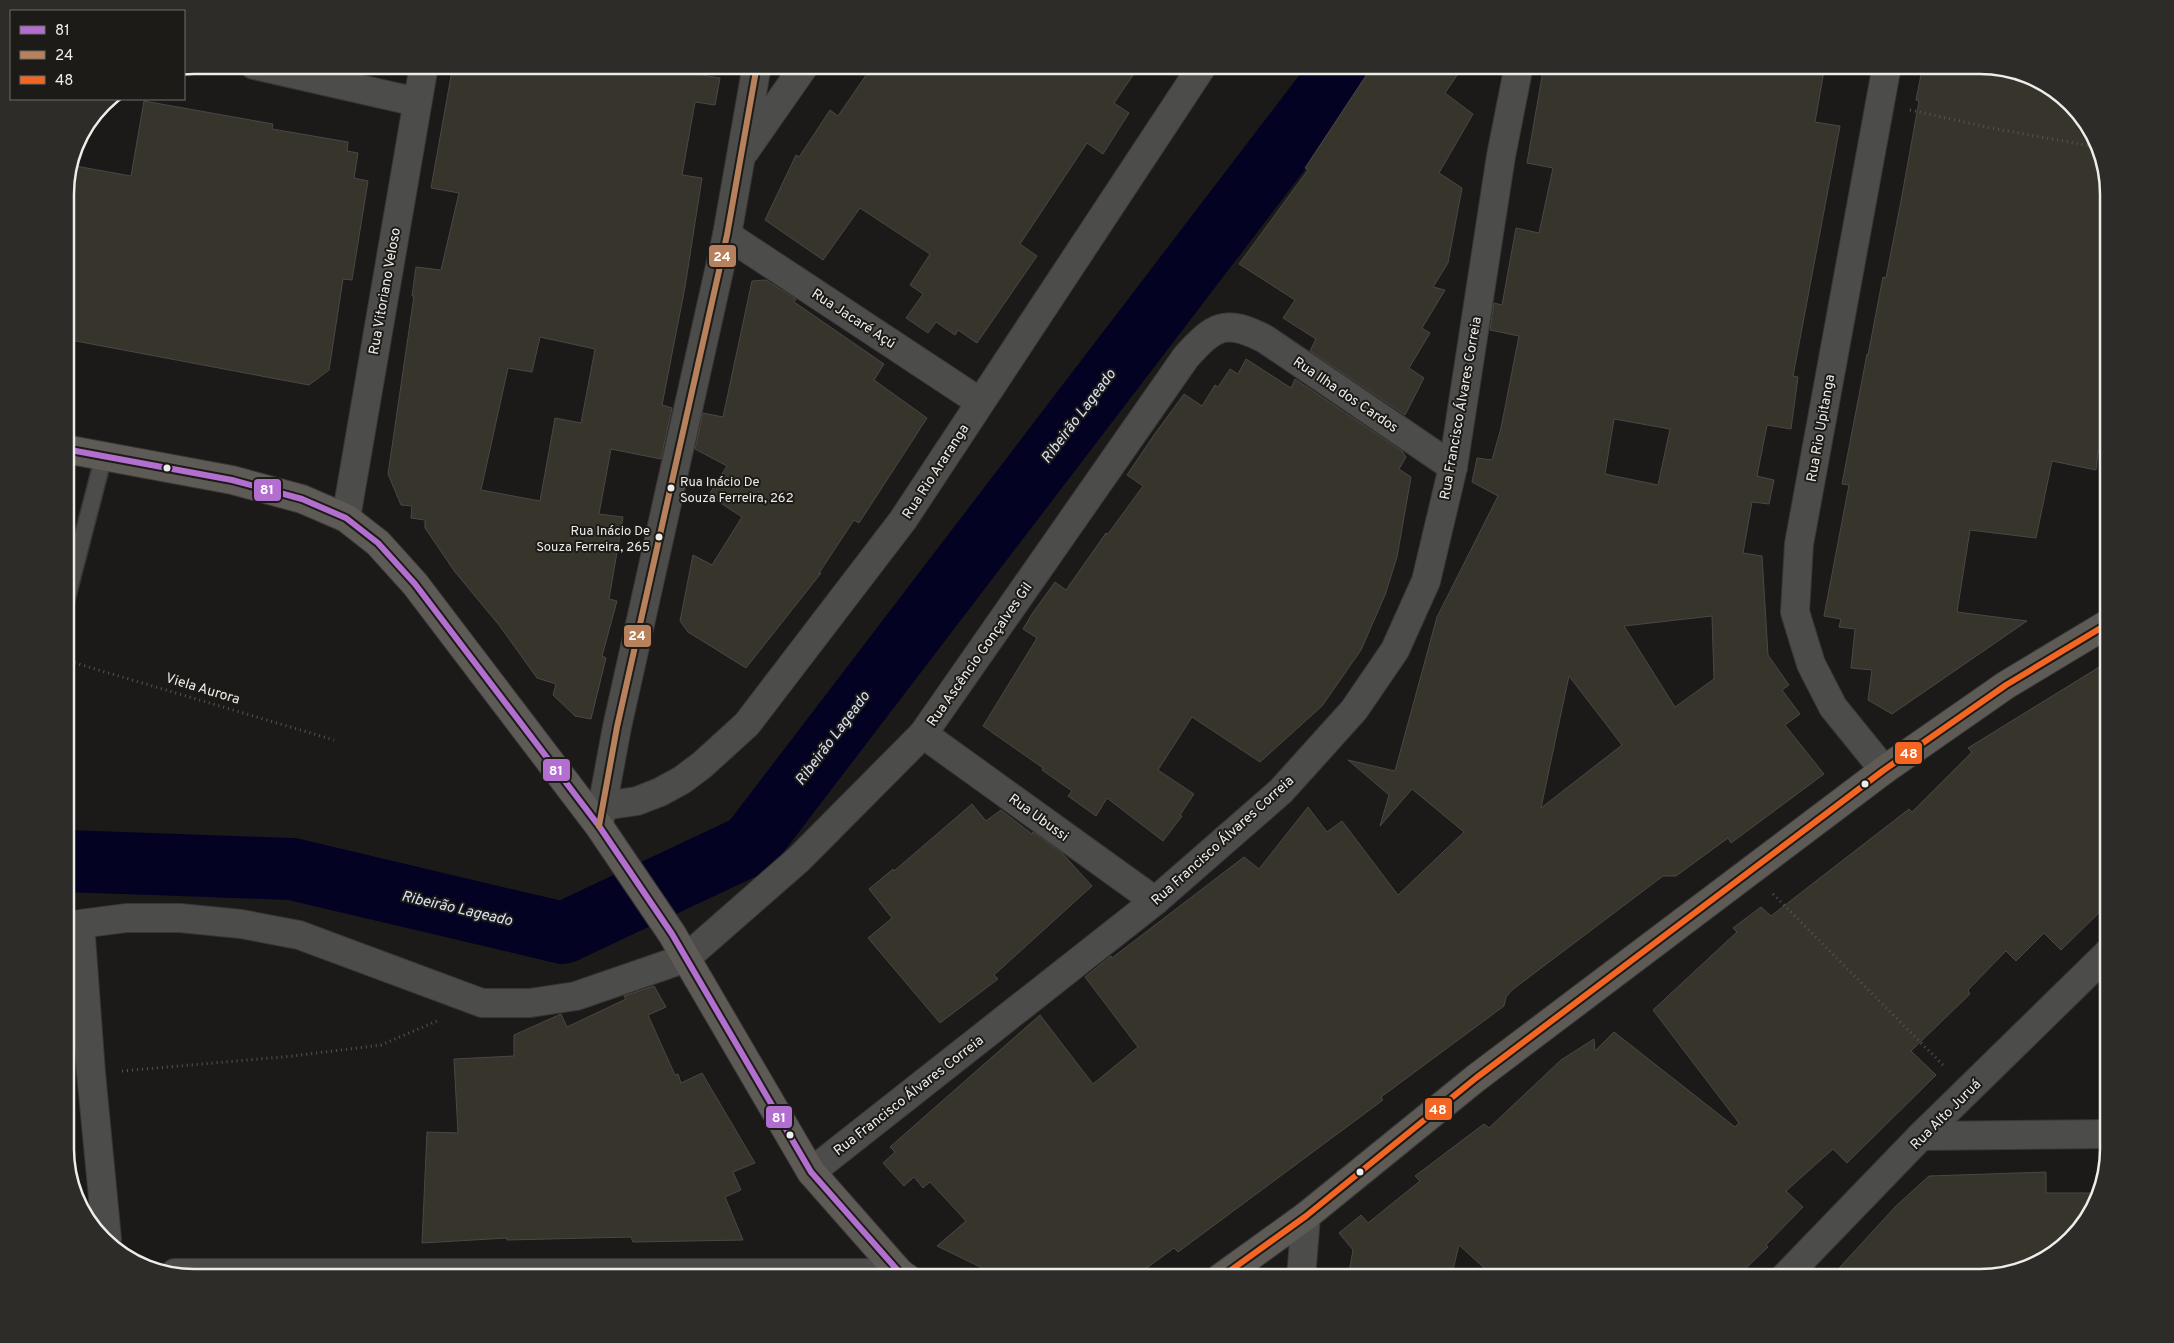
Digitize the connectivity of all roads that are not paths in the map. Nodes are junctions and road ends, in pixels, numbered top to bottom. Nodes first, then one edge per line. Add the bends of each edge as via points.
1 (294, 74) edge
2 (422, 74) edge
3 (755, 74) edge
4 (799, 74) edge
5 (1197, 74) edge
6 (1517, 74) edge
7 (1885, 74) edge
8 (417, 102) junction
9 (740, 159) junction
10 (727, 235) junction
11 (1235, 328) joint
12 (980, 402) junction
13 (74, 451) edge
14 (104, 456) junction
15 (1453, 466) junction
16 (346, 518) junction
17 (74, 571) edge
18 (2100, 628) edge
19 (923, 734) junction
20 (1884, 770) junction
21 (604, 825) junction
22 (1155, 901) junction
23 (686, 958) junction
24 (2100, 961) edge
25 (2100, 1134) edge
26 (1921, 1136) junction
27 (811, 1172) junction
28 (1306, 1216) junction
29 (106, 1231) edge
30 (898, 1269) edge
31 (1232, 1269) edge
32 (1301, 1269) edge
33 (1793, 1269) edge

1 - 8 street
2 - 8 street, Rua Vitoriano Veloso
3 - 9 street
4 - 9 street
5 - 12 street, Rua Rio Araranga
6 - 15 street, Rua Francisco Álvares Correia via 1501,156
7 - 20 street, Rua Rio Upitanga via 1799,544 1796,612 1811,664 1833,706
8 - 16 street, Rua Vitoriano Veloso
9 - 10 street
10 - 12 street, Rua Jacaré Açú
10 - 21 street via 617,727
11 - 15 street, Rua Ilha dos Cardos via 1265,339
11 - 19 street, Rua Ascêncio Gonçalves Gil via 1219,328 1204,337 1186,357
12 - 21 street, Rua Rio Araranga via 902,520 747,724 682,780 637,801
13 - 14 main road
14 - 16 main road via 232,480 302,499
14 - 17 lane
15 - 22 street, Rua Francisco Álvares Correia via 1426,581 1395,650 1354,710 1281,791
16 - 21 main road via 378,543 415,584
18 - 20 main road via 2006,685
19 - 22 street, Rua Ubussi
19 - 23 street, Rua Ascêncio Gonçalves Gil via 799,859
20 - 28 main road via 1476,1078
21 - 23 main road
22 - 27 street, Rua Francisco Álvares Correia
23 - 27 main road
23 - 29 street via 576,996 530,1003 482,1003 299,935 241,924 180,918 126,918 80,924
24 - 26 street, Rua Alto Juruá
25 - 26 street
26 - 33 street, Rua Alto Juruá
27 - 30 main road
28 - 31 main road
28 - 32 street

